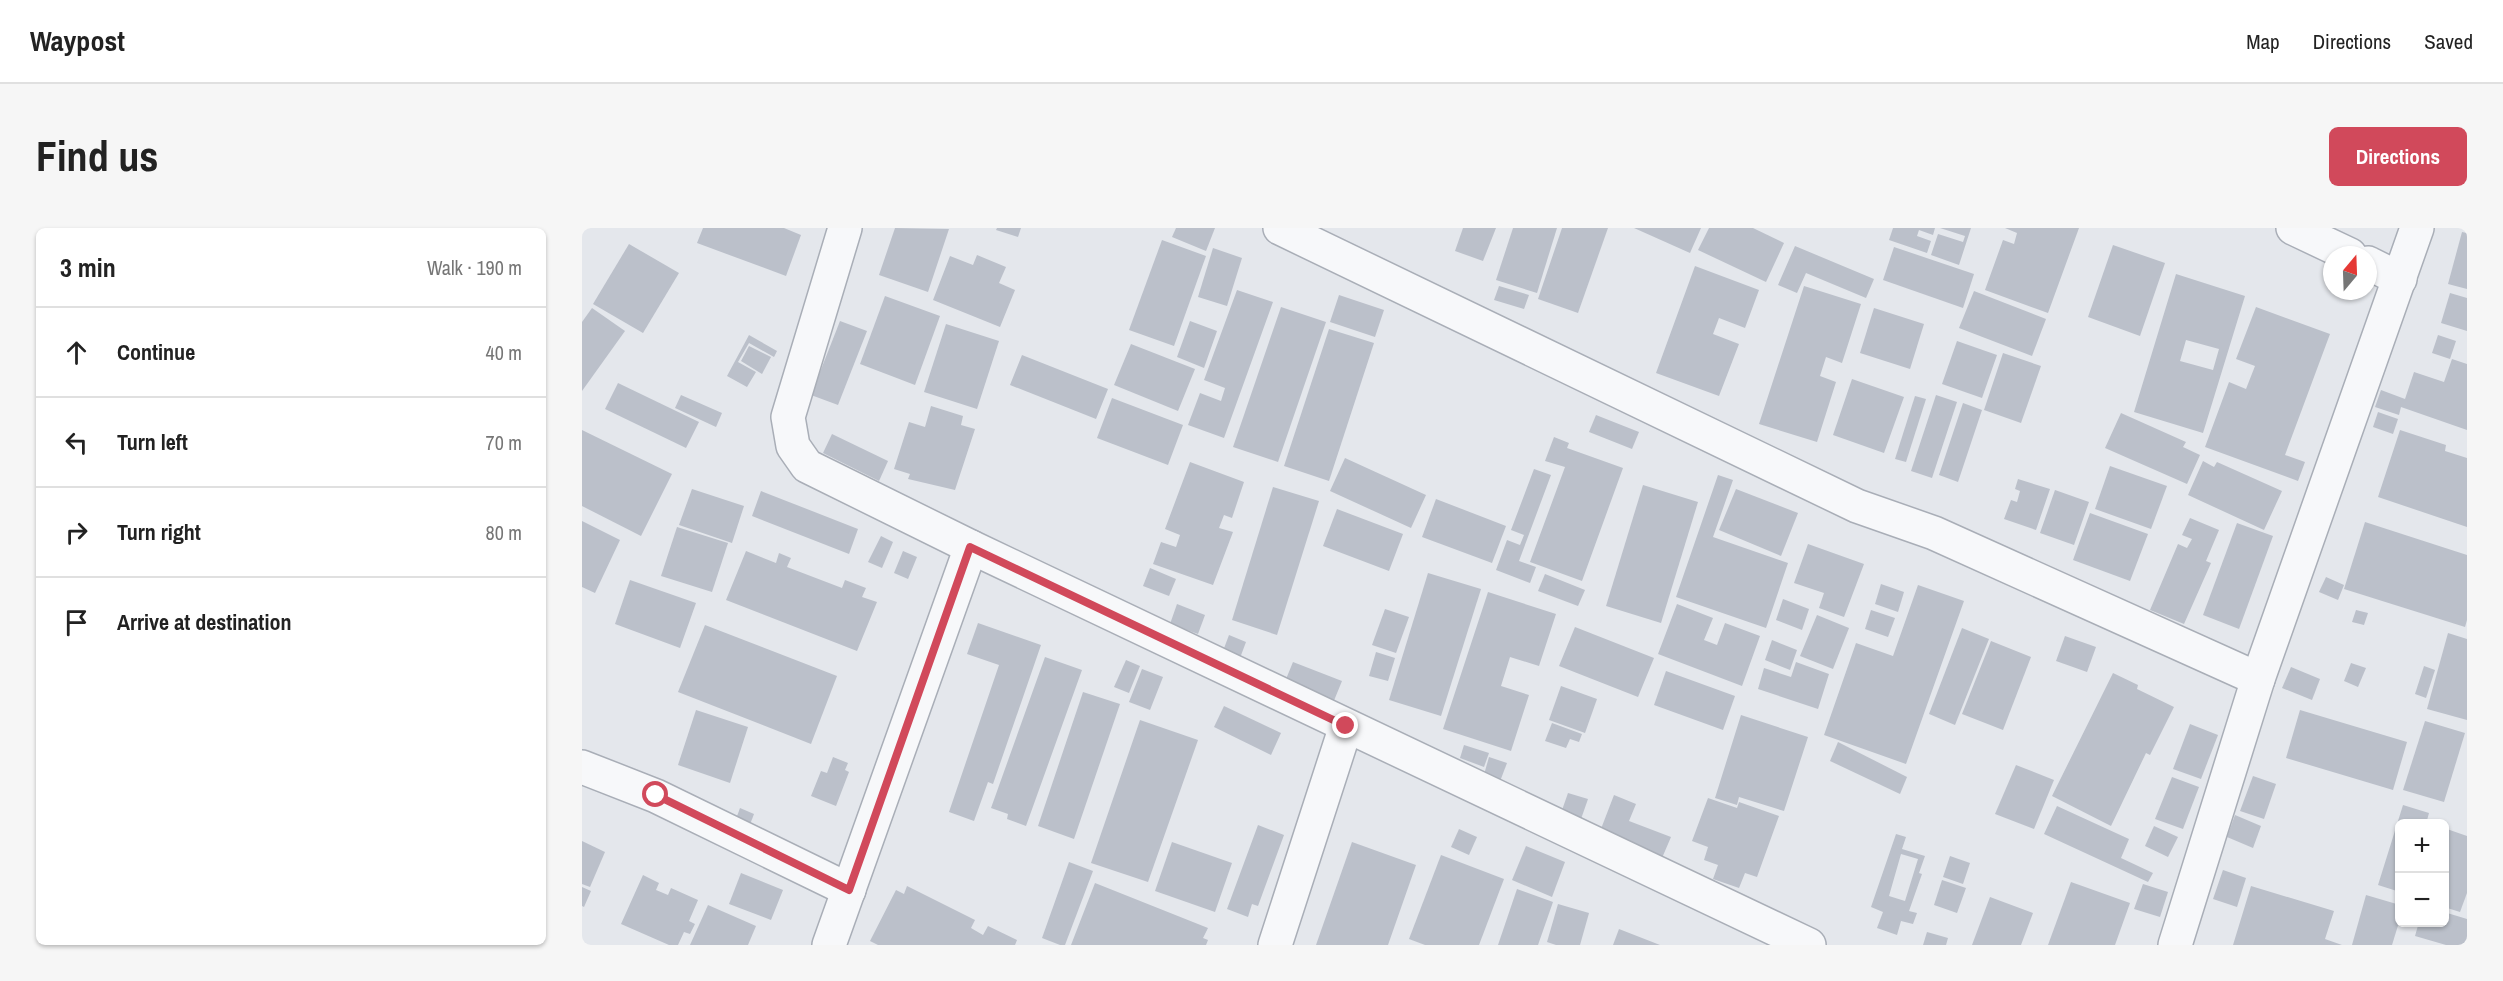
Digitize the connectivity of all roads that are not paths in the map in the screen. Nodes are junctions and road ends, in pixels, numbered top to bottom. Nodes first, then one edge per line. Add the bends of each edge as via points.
1 (844, 228) edge
2 (1280, 228) edge
3 (2293, 228) edge
4 (2417, 228) edge
5 (2331, 246) edge
6 (2377, 268) edge
7 (2400, 279) junction
8 (970, 547) junction
9 (2258, 679) junction
10 (1346, 726) junction
11 (582, 767) edge
12 (849, 890) junction
13 (829, 945) edge
14 (1275, 945) edge
15 (1809, 945) edge
16 (2175, 945) edge

1 - 8 street via 788,417 794,446 807,466
2 - 9 street via 1857,506 1934,533
3 - 5 street
4 - 7 street
6 - 7 street
7 - 9 street
8 - 10 street
8 - 12 street
9 - 16 street
10 - 14 street
10 - 15 street
11 - 12 street via 656,795
12 - 13 street

